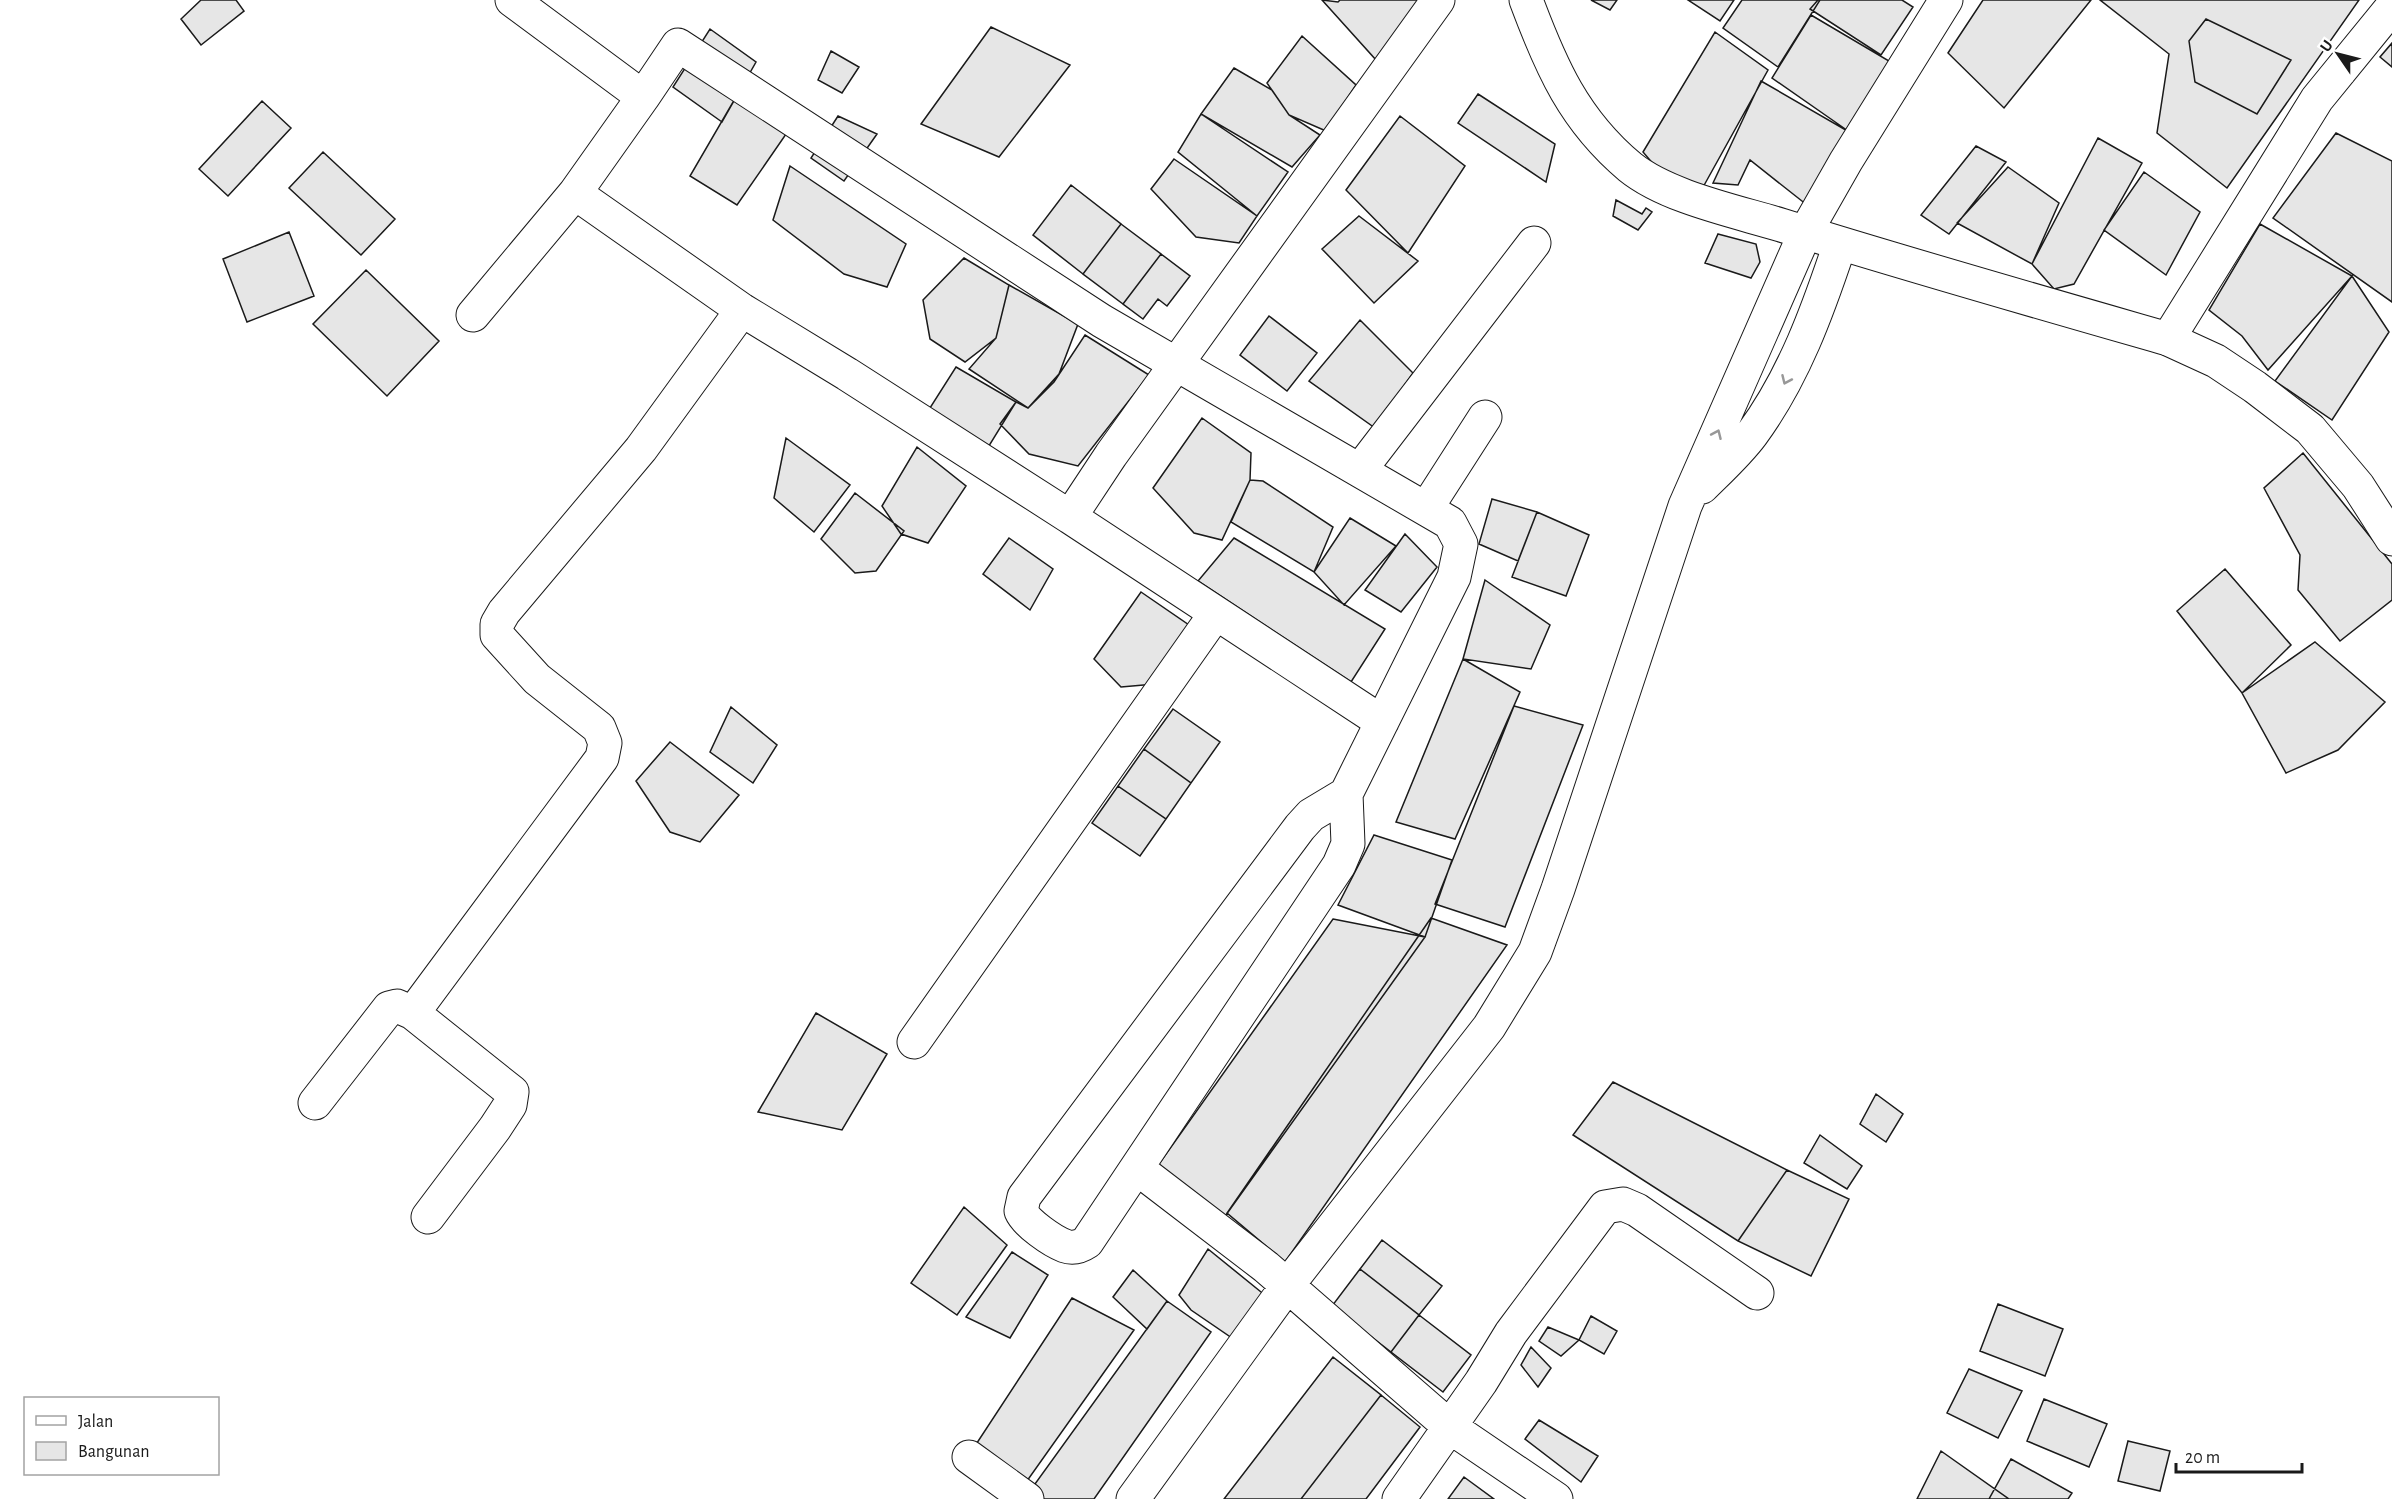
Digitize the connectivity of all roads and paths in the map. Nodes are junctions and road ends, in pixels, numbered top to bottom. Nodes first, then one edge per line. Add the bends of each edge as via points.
1 (512, 0) edge
2 (1438, 0) edge
3 (1526, 0) edge
4 (1946, 0) edge
5 (2392, 7) edge
6 (643, 97) junction
7 (575, 193) junction
8 (1805, 233) junction
9 (1534, 243) dead end
10 (1840, 244) junction
11 (742, 310) junction
12 (473, 315) dead end
13 (2168, 339) junction
14 (1179, 363) junction
15 (1485, 417) dead end
16 (1360, 470) junction
17 (1685, 506) junction
18 (1426, 509) junction
19 (1070, 517) junction
20 (2392, 539) edge
21 (1216, 613) junction
22 (1382, 722) junction
23 (1346, 794) junction
24 (413, 1013) junction
25 (914, 1042) dead end
26 (315, 1103) dead end
27 (1138, 1169) junction
28 (428, 1217) dead end
29 (1287, 1286) junction
30 (1757, 1293) dead end
31 (1450, 1427) junction
32 (969, 1457) dead end
33 (1027, 1499) edge
34 (1133, 1499) edge
35 (1399, 1499) edge
36 (1556, 1499) edge

1 - 6 street
2 - 14 street
3 - 8 street via 1559,82 1596,135 1631,168 1665,190
4 - 8 street
5 - 13 street via 2317,99
6 - 7 street
6 - 14 street via 678,45 1102,321
7 - 11 street
7 - 12 street
8 - 10 street
17 -> 8 street
9 - 16 street
10 - 13 street
10 -> 17 street via 1782,389 1751,436
11 - 19 street
11 - 24 street via 641,449 497,624 496,635 537,679 599,728 605,744 602,758
13 - 20 street via 2216,361 2310,429 2358,486
14 - 16 street
14 - 19 street
15 - 18 street
16 - 18 street
17 - 29 street via 1534,952 1489,1027
18 - 22 street via 1450,523 1461,544 1454,577
19 - 21 street
21 - 22 street
21 - 25 street
22 - 23 street
23 - 27 street via 1348,844 1340,865
23 - 27 street via 1311,815 1300,827 1024,1197 1023,1217 1066,1246 1078,1247 1088,1242
24 - 26 street via 397,1006 389,1008
24 - 28 street via 512,1092 510,1105 495,1128
27 - 29 street
29 - 31 street
29 - 34 street
30 - 31 street via 1637,1210 1623,1204 1605,1207 1511,1333
31 - 35 street
31 - 36 street
32 - 33 street

